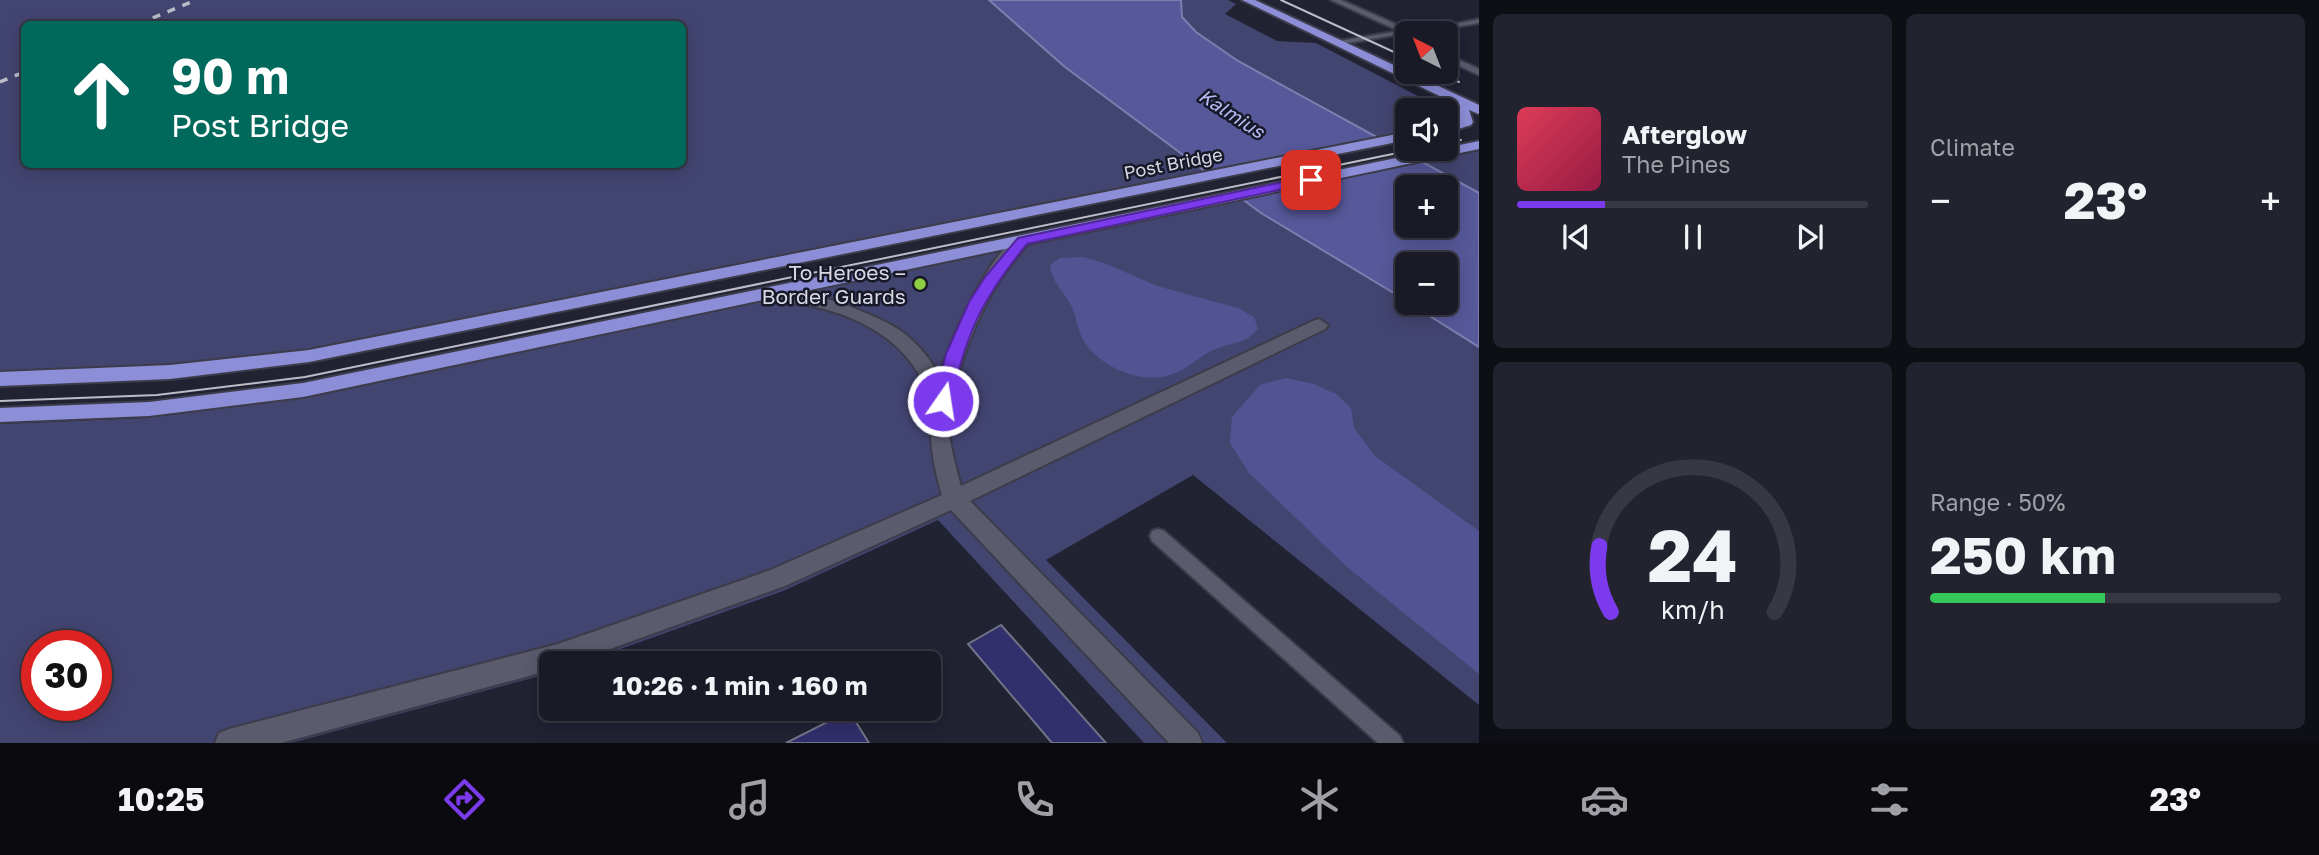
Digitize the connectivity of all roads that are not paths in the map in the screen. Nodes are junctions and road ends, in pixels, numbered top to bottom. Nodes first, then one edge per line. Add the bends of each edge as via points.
1 (1247, 0) edge
2 (1335, 0) edge
3 (1479, 21) edge
4 (1458, 25) edge
5 (1395, 30) edge
6 (1395, 35) edge
7 (1339, 43) junction
8 (1458, 62) edge
9 (1479, 72) edge
10 (1460, 101) junction
11 (1479, 110) edge
12 (1458, 125) edge
13 (1395, 138) edge
14 (1476, 146) edge
15 (1022, 241) junction
16 (768, 294) junction
17 (1319, 325) dead end
18 (0, 379) edge
19 (0, 415) edge
20 (940, 418) junction
21 (954, 499) junction
22 (1158, 536) dead end
23 (229, 743) edge
24 (1188, 743) edge
25 (1393, 743) edge

1 - 7 highway
2 - 5 lane
3 - 4 lane
6 - 7 lane
7 - 10 highway
8 - 9 lane
10 - 11 highway
10 - 12 highway via 1466,122
13 - 18 highway, Post Bridge via 336,351 225,367
14 - 15 highway
15 - 16 highway
15 - 20 street via 990,280 964,327
16 - 19 highway via 303,390 149,409
16 - 20 street via 835,305 893,335 909,348 931,381
17 - 21 street
20 - 21 street via 943,457
21 - 23 street via 776,579 558,656
21 - 24 street
22 - 25 lane

